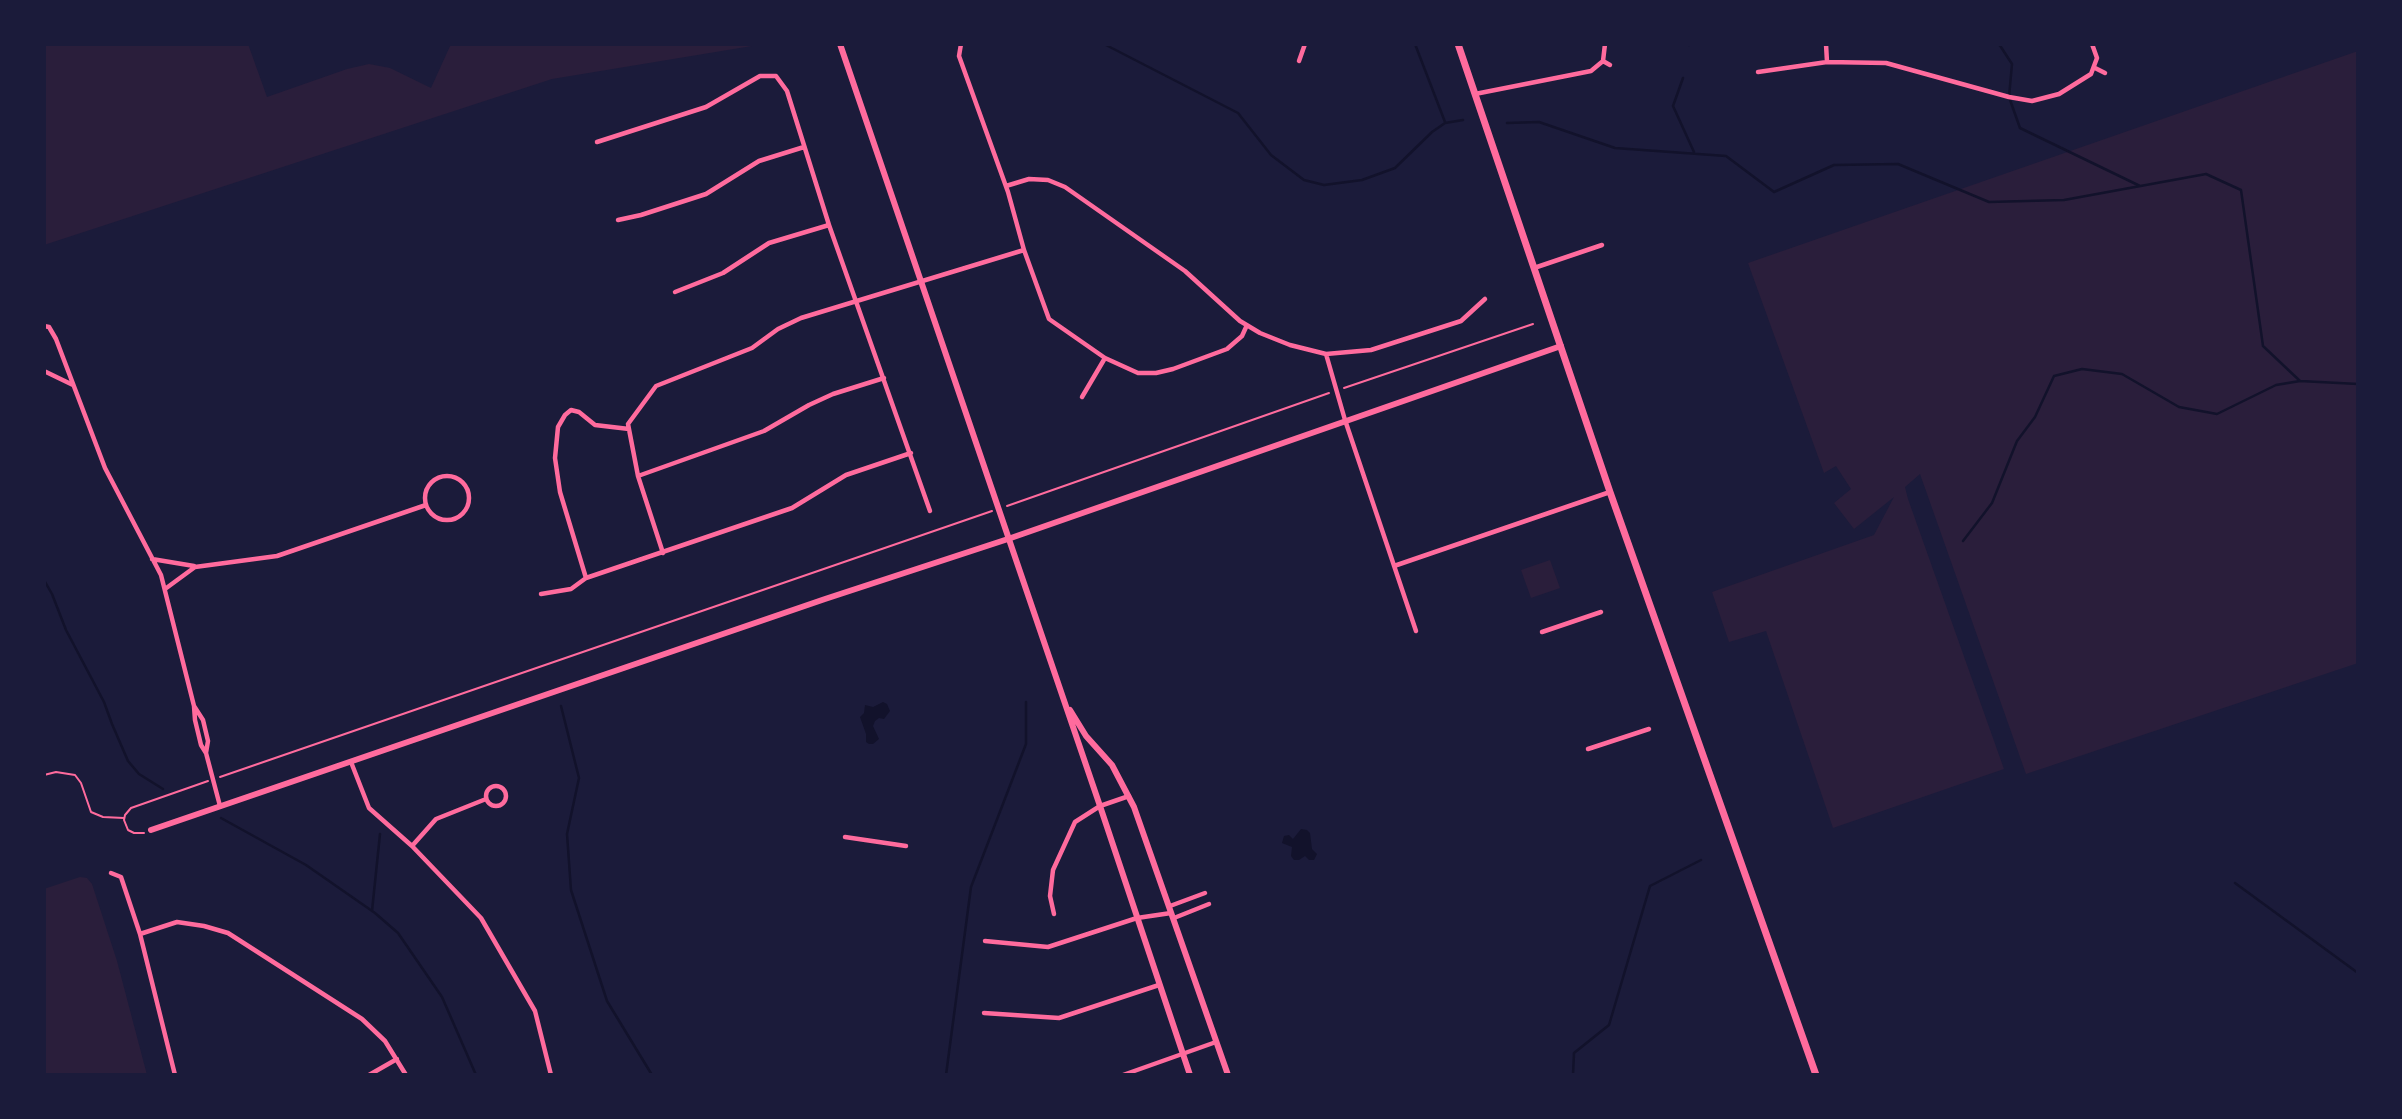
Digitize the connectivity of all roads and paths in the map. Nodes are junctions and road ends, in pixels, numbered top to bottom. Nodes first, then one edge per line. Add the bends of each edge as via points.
1 (840, 44) edge
2 (961, 44) edge
3 (1305, 44) edge
4 (1458, 44) edge
5 (1605, 44) edge
6 (1826, 44) edge
7 (2092, 44) edge
8 (1300, 61) dead end
9 (1602, 61) junction
10 (1827, 62) junction
11 (1610, 65) dead end
12 (2095, 67) junction
13 (1758, 72) dead end
14 (2105, 73) dead end
15 (1475, 94) junction
16 (597, 142) dead end
17 (804, 147) junction
18 (1006, 186) junction
19 (618, 220) dead end
20 (829, 225) junction
21 (1602, 245) dead end
22 (1024, 250) junction
23 (1534, 268) junction
24 (921, 282) junction
25 (675, 292) dead end
26 (1485, 299) dead end
27 (857, 303) junction
28 (1532, 324) dead end
29 (1247, 325) junction
30 (44, 326) edge
31 (1561, 346) junction
32 (1326, 354) junction
33 (1105, 358) junction
34 (44, 371) edge
35 (884, 378) junction
36 (74, 385) junction
37 (1336, 391) junction
38 (1082, 397) dead end
39 (1345, 420) junction
40 (629, 429) junction
41 (911, 453) junction
42 (638, 476) junction
43 (1610, 492) junction
44 (426, 505) junction
45 (998, 509) junction
46 (930, 510) dead end
47 (1008, 539) junction
48 (663, 553) junction
49 (152, 559) junction
50 (195, 566) junction
51 (1394, 566) junction
52 (586, 578) junction
53 (165, 589) junction
54 (541, 594) dead end
55 (1601, 612) dead end
56 (1416, 631) dead end
57 (1542, 632) dead end
58 (1062, 696) junction
59 (1649, 729) dead end
60 (1588, 749) dead end
61 (351, 762) junction
62 (44, 775) edge
63 (213, 779) junction
64 (1129, 796) junction
65 (486, 799) junction
66 (220, 806) junction
67 (1100, 806) junction
68 (124, 818) junction
69 (151, 830) joint
70 (845, 837) dead end
71 (412, 846) junction
72 (906, 846) dead end
73 (111, 873) dead end
74 (1205, 893) dead end
75 (1209, 904) dead end
76 (1172, 912) junction
77 (1054, 914) dead end
78 (1138, 918) junction
79 (140, 934) junction
80 (985, 941) dead end
81 (1159, 985) junction
82 (984, 1013) dead end
83 (1216, 1041) junction
84 (1182, 1054) junction
85 (397, 1059) junction
86 (175, 1075) edge
87 (369, 1075) edge
88 (406, 1075) edge
89 (551, 1075) edge
90 (1124, 1075) edge
91 (1189, 1075) edge
92 (1228, 1075) edge
93 (1816, 1075) edge

1 - 24 street
2 - 18 street via 959,56
3 - 8 street
4 - 15 main road
5 - 9 street
6 - 10 street
7 - 12 street
9 - 11 street
9 - 15 street via 1591,71
10 - 12 street via 1886,63 2032,101 2059,94 2084,80
10 - 13 street
12 - 14 street
15 - 23 main road
16 - 17 street via 706,107 760,76 776,76 787,91
17 - 19 street via 759,161 706,194
17 - 20 street
18 - 22 street
18 - 29 street via 1029,179 1065,187 1185,271
20 - 25 street via 769,243 723,273
20 - 27 street
21 - 23 street
22 - 24 street
22 - 33 street via 1049,319
23 - 31 main road
24 - 27 street
24 - 45 street
26 - 32 street via 1461,321 1371,350
27 - 35 street
27 - 40 street via 801,318 752,348 656,386 628,424
28 - 37 path
29 - 32 street via 1290,345
29 - 33 street via 1227,349 1156,373 1138,373
30 - 36 street via 56,339
31 - 39 street
31 - 43 main road
32 - 37 street
33 - 38 street
34 - 36 street
35 - 41 street
35 - 42 street via 809,405 764,431
36 - 49 street via 105,468
37 - 39 street
37 - 45 path
39 - 47 street
39 - 51 street
40 - 42 street
40 - 52 street via 596,425 571,410 558,427 555,458 560,492
41 - 46 street
41 - 48 street via 846,475 792,508
42 - 48 street
43 - 51 street
43 - 93 main road
44 - 44 street via 442,519 456,519 469,503 468,489 458,478 436,479 426,490
44 - 50 street via 277,556
45 - 47 street
45 - 63 path
47 - 58 street
47 - 61 street
48 - 52 street
49 - 50 street
49 - 53 street
50 - 53 street
51 - 56 street
52 - 54 street via 571,589
53 - 63 street via 194,706 203,720
55 - 57 street
58 - 64 street
58 - 67 street
59 - 60 street
61 - 66 street
61 - 71 street via 369,808
62 - 68 path via 75,775 91,812
63 - 66 street
63 - 68 path via 131,808
64 - 67 street
64 - 76 street
65 - 65 street via 499,806 505,802 506,792 495,785 488,788
65 - 71 street via 436,819
66 - 69 street
67 - 77 street via 1075,822 1058,858 1050,896
67 - 78 street
68 - 69 path via 134,834
70 - 72 street
71 - 89 street via 481,918 535,1011
73 - 79 street via 121,877
74 - 76 street
75 - 76 street
76 - 78 street
76 - 83 street
78 - 80 street via 1048,947
78 - 81 street
79 - 85 street via 177,922 228,933 362,1019
79 - 86 street
81 - 82 street via 1059,1018
81 - 84 street
83 - 84 street
83 - 92 street
84 - 90 street
84 - 91 street
85 - 87 street
85 - 88 street

